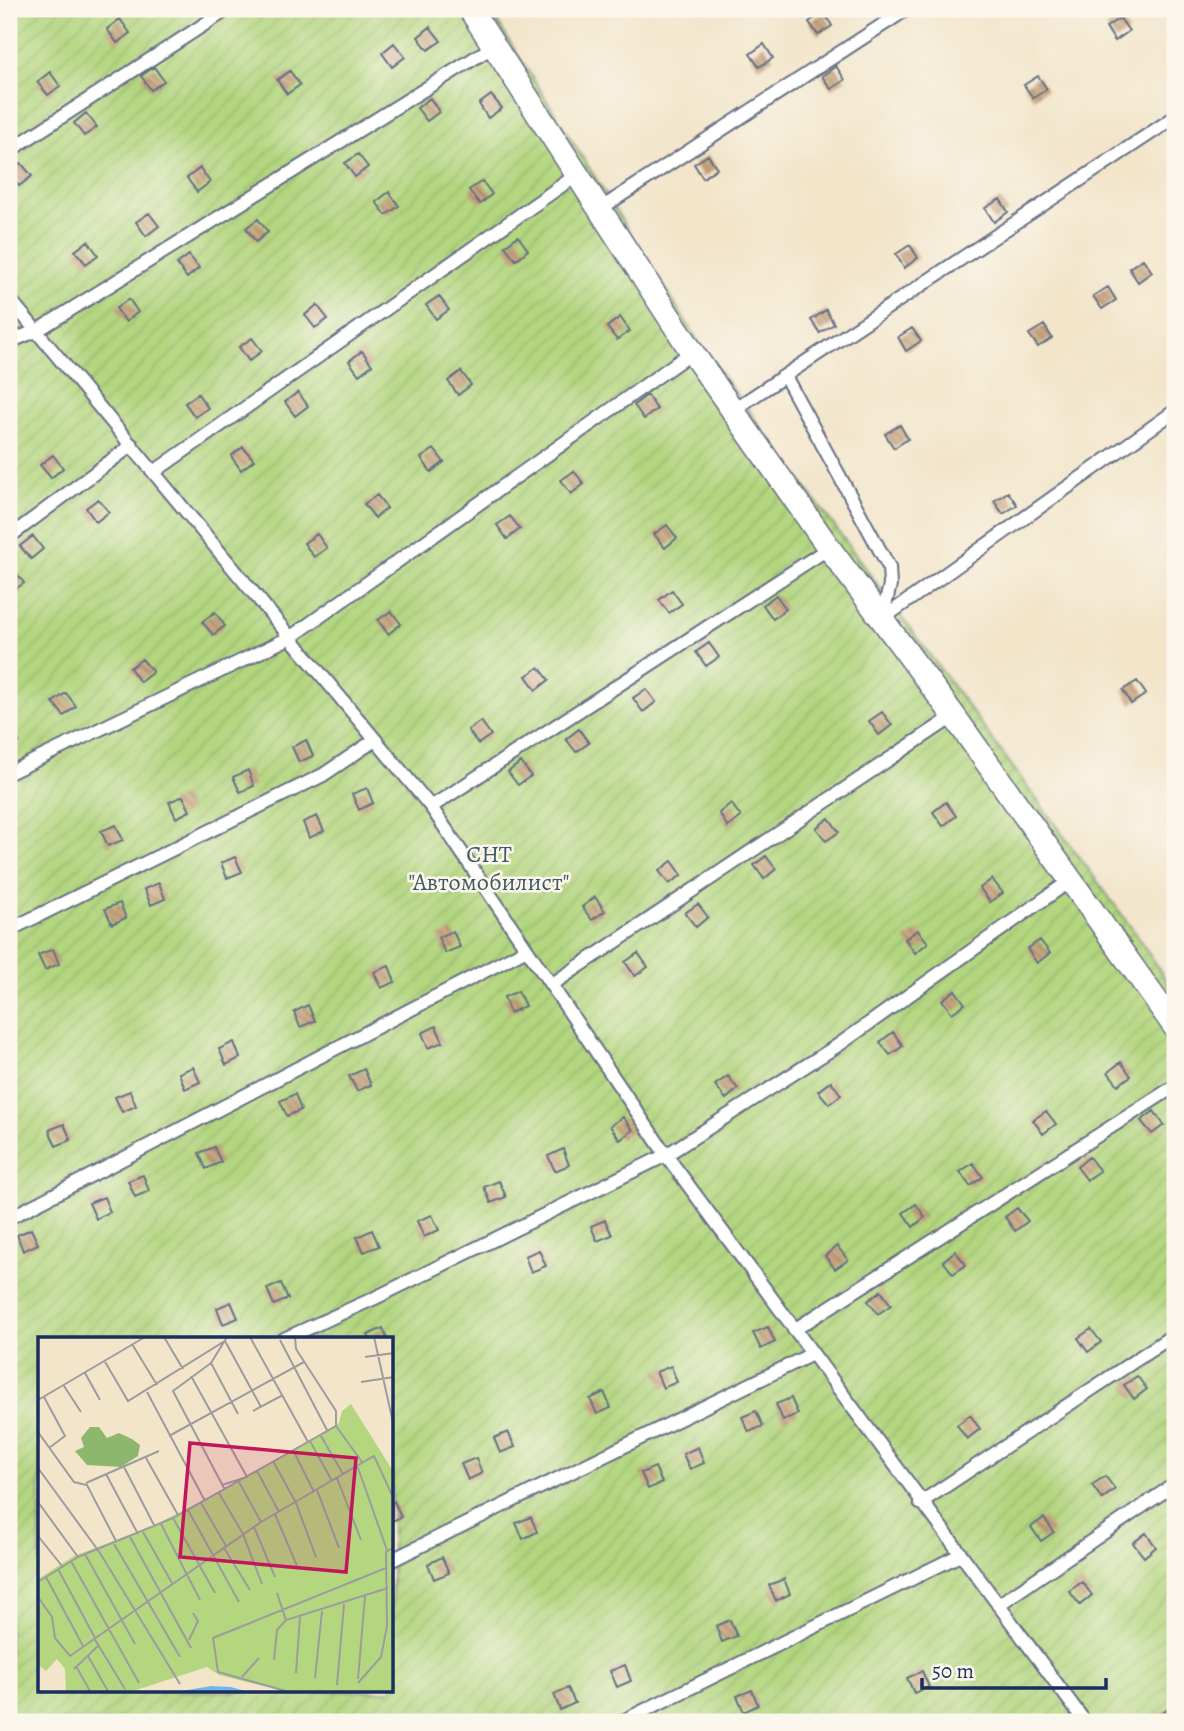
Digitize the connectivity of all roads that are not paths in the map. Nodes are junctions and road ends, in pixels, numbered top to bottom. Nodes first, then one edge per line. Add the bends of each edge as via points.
1 (228, 9) edge
2 (470, 9) edge
3 (907, 9) edge
4 (494, 46) junction
5 (1175, 117) edge
6 (9, 150) edge
7 (578, 174) junction
8 (600, 209) junction
9 (9, 298) edge
10 (38, 330) junction
11 (9, 342) edge
12 (692, 352) junction
13 (785, 376) junction
14 (733, 410) junction
15 (1175, 411) edge
16 (132, 445) junction
17 (154, 472) junction
18 (9, 537) edge
19 (829, 548) junction
20 (882, 619) junction
21 (291, 637) junction
22 (954, 716) junction
23 (375, 740) junction
24 (9, 773) edge
25 (431, 807) junction
26 (1071, 880) junction
27 (9, 930) edge
28 (527, 949) junction
29 (551, 985) junction
30 (1175, 1027) edge
31 (1175, 1086) edge
32 (666, 1155) junction
33 (13, 1216) dead end
34 (794, 1330) junction
35 (1175, 1334) edge
36 (288, 1337) edge
37 (811, 1354) junction
38 (1175, 1484) edge
39 (920, 1503) junction
40 (960, 1555) junction
41 (394, 1559) edge
42 (998, 1605) junction
43 (621, 1722) edge
44 (1085, 1722) edge

1 - 6 lane
2 - 4 street
3 - 8 lane
4 - 7 street
4 - 10 lane
5 - 13 lane
7 - 8 street
7 - 17 lane
8 - 12 street
9 - 10 lane
10 - 11 lane
10 - 16 lane
12 - 14 street
12 - 21 lane
13 - 14 lane
13 - 20 lane via 889,567
14 - 19 street
15 - 20 lane
16 - 17 lane
16 - 18 lane
17 - 21 lane
19 - 20 street
19 - 25 lane
20 - 22 street
21 - 23 lane
21 - 24 lane
22 - 26 street
22 - 29 lane
23 - 25 lane
23 - 27 lane via 323,775
25 - 28 lane
26 - 30 street
26 - 32 lane via 840,1044
28 - 29 lane
28 - 33 lane
29 - 32 lane
31 - 34 lane
32 - 34 lane
32 - 36 lane
34 - 37 lane
35 - 39 lane
37 - 39 lane
37 - 41 lane
38 - 42 lane
39 - 40 lane
40 - 42 lane
40 - 43 lane
42 - 44 lane

